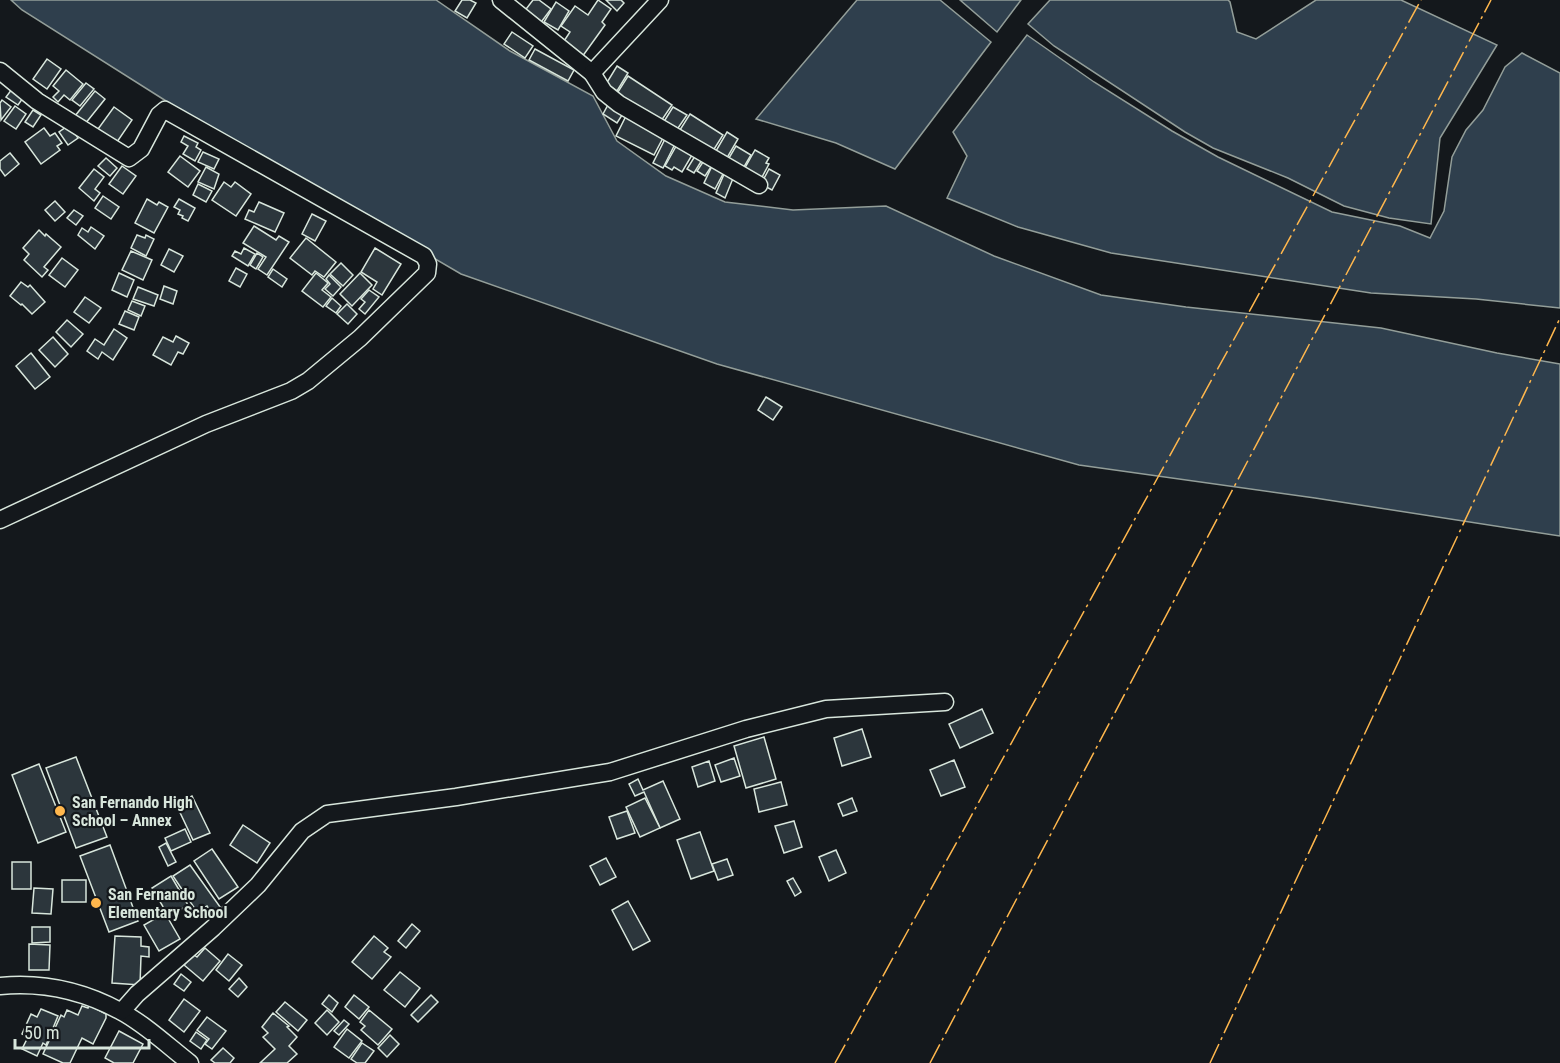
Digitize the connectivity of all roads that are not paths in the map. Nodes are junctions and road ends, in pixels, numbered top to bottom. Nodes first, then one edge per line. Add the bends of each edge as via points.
1 (501, 0) edge
2 (660, 0) edge
3 (0, 71) edge
4 (592, 73) junction
5 (759, 185) dead end
6 (0, 520) edge
7 (945, 702) dead end
8 (0, 986) edge
9 (122, 1011) junction
10 (190, 1063) edge

1 - 4 street
2 - 4 street
3 - 6 street via 37,101 129,159 141,149 165,110 424,256 428,264 427,273 360,338 308,381
4 - 5 street via 604,92 619,104
7 - 9 street via 826,709 746,729 610,772 327,814 302,831 258,885
8 - 9 street via 26,983 86,994
9 - 10 street

